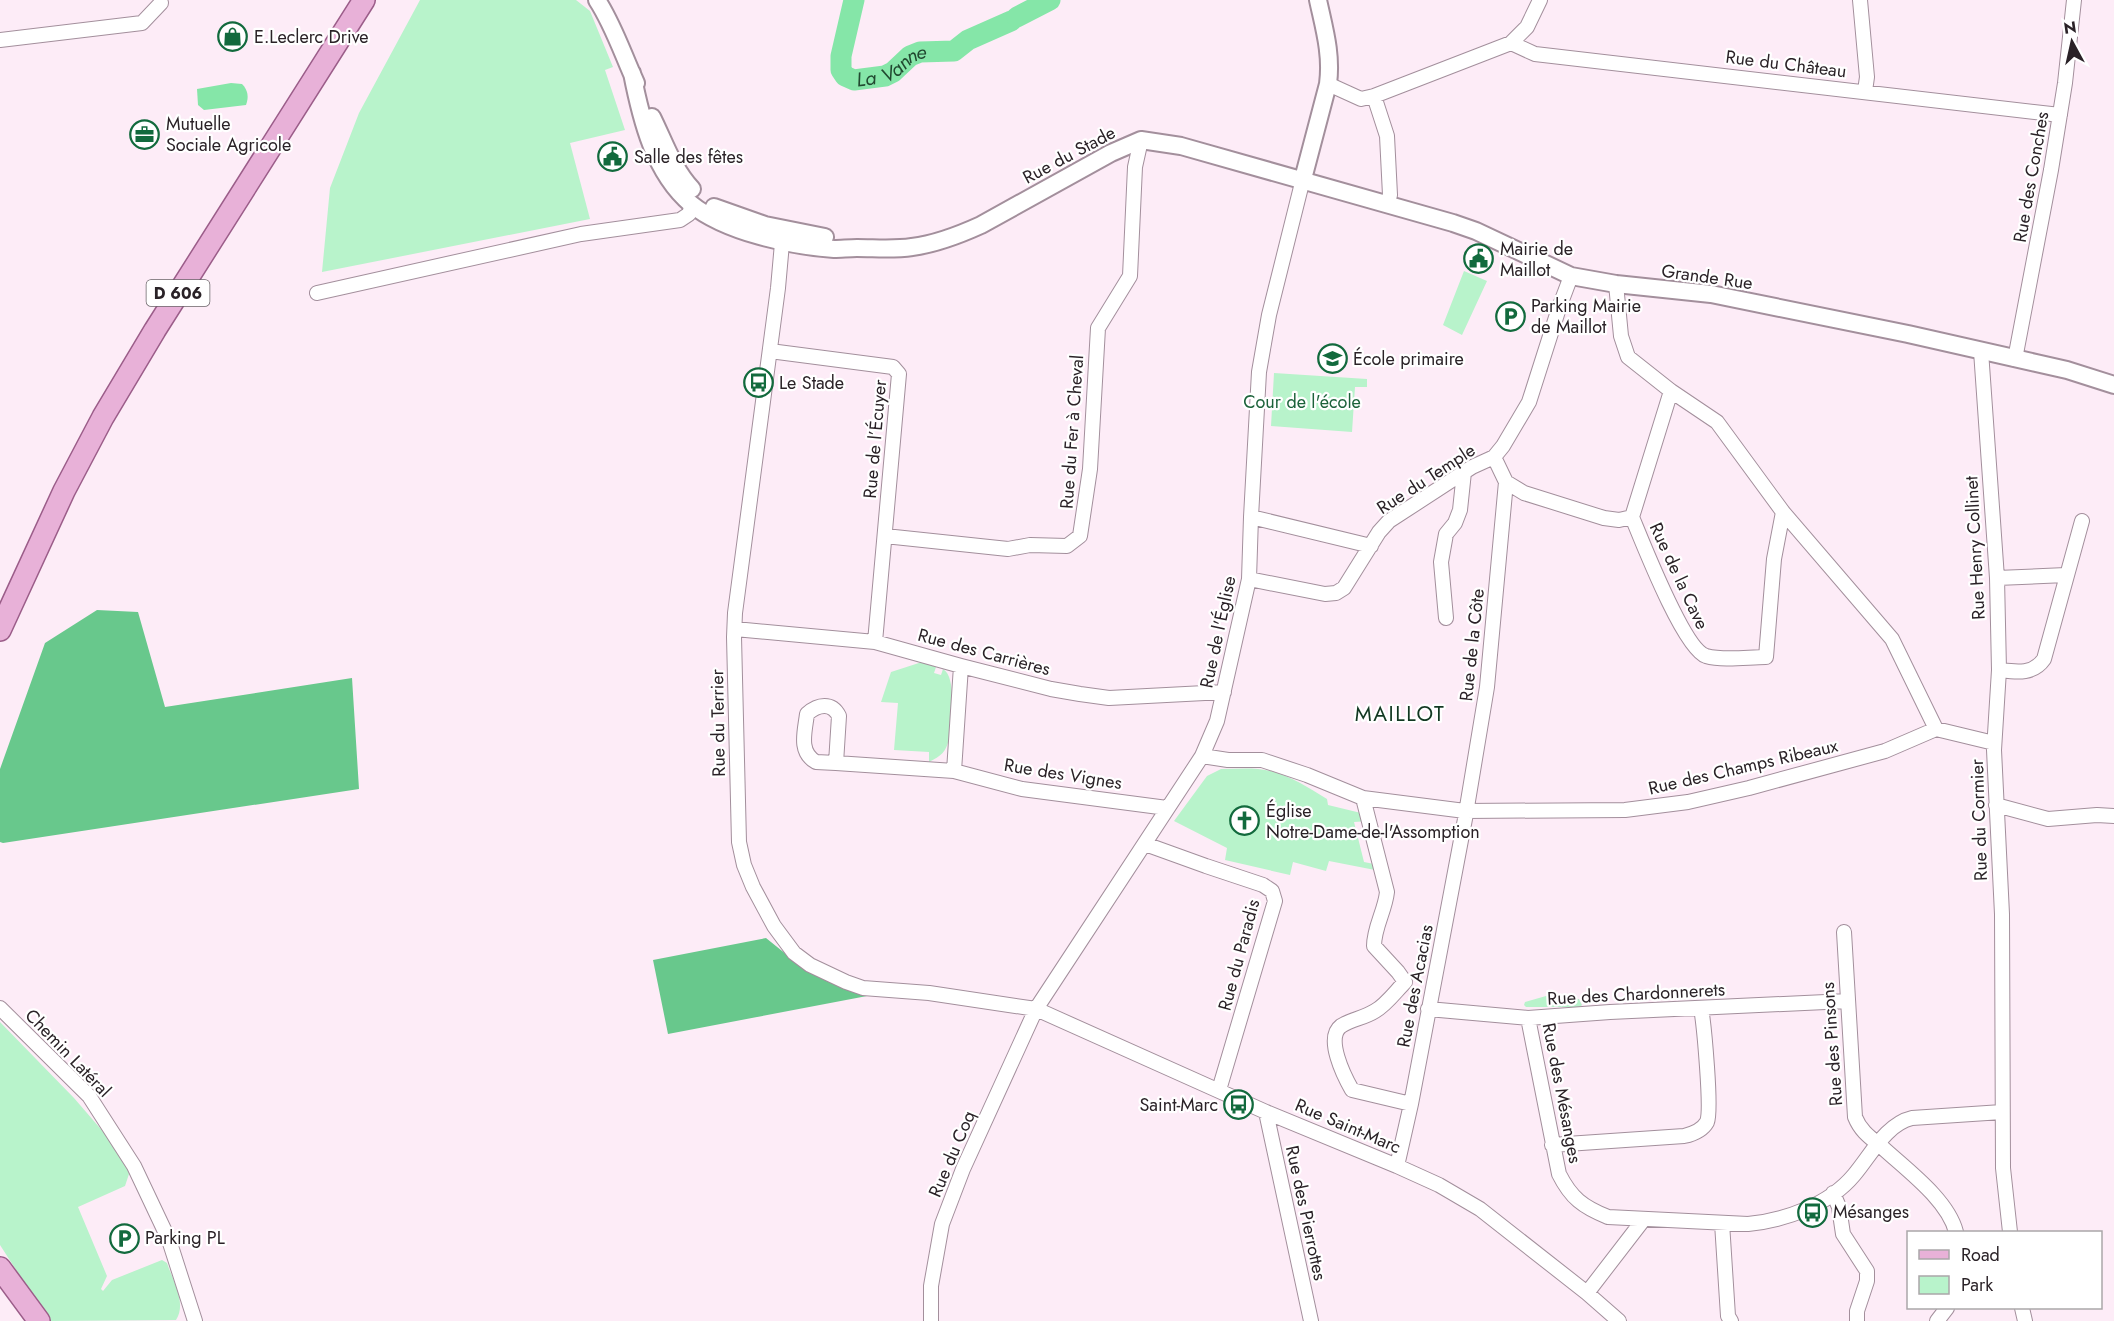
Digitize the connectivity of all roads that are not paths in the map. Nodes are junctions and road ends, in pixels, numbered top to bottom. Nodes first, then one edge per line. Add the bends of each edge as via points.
1 (364, 0) edge
2 (597, 0) edge
3 (1318, 0) edge
4 (1540, 0) edge
5 (1860, 0) edge
6 (2074, 0) edge
7 (161, 3) dead end
8 (0, 40) edge
9 (1511, 43) junction
10 (1328, 84) junction
11 (1865, 91) junction
12 (1374, 96) junction
13 (2060, 115) junction
14 (1140, 140) junction
15 (1303, 179) junction
16 (697, 202) junction
17 (1387, 204) junction
18 (783, 234) junction
19 (1571, 276) junction
20 (1616, 284) junction
21 (316, 293) dead end
22 (770, 351) junction
23 (1981, 351) junction
24 (2015, 358) junction
25 (2114, 385) edge
26 (1671, 391) junction
27 (1494, 457) junction
28 (1464, 472) junction
29 (1506, 482) junction
30 (1783, 512) junction
31 (1251, 517) junction
32 (1632, 517) junction
33 (2082, 521) dead end
34 (885, 536) junction
35 (1371, 546) junction
36 (2066, 575) junction
37 (1997, 578) junction
38 (1249, 579) junction
39 (1446, 618) dead end
40 (735, 629) junction
41 (0, 630) edge
42 (875, 642) junction
43 (961, 666) junction
44 (1999, 670) junction
45 (1224, 692) junction
46 (1936, 729) junction
47 (1994, 743) junction
48 (1202, 756) junction
49 (836, 763) dead end
50 (954, 771) junction
51 (1363, 798) junction
52 (1996, 805) junction
53 (1167, 808) junction
54 (1465, 812) junction
55 (2114, 816) edge
56 (1144, 844) junction
57 (1844, 932) dead end
58 (1405, 982) junction
59 (1432, 987) junction
60 (1847, 1001) junction
61 (0, 1008) edge
62 (1701, 1008) junction
63 (1036, 1009) junction
64 (1428, 1009) junction
65 (1528, 1018) junction
66 (1219, 1090) junction
67 (1411, 1104) junction
68 (1266, 1112) junction
69 (2002, 1112) junction
70 (1878, 1144) junction
71 (1552, 1145) junction
72 (1397, 1166) junction
73 (1833, 1193) junction
74 (1644, 1219) junction
75 (1722, 1223) junction
76 (1955, 1231) edge
77 (2010, 1231) edge
78 (0, 1270) edge
79 (1587, 1293) junction
80 (1946, 1309) edge
81 (25, 1321) edge
82 (39, 1321) edge
83 (195, 1321) edge
84 (931, 1321) edge
85 (1311, 1321) edge
86 (1619, 1321) edge
87 (1731, 1321) edge
88 (1857, 1321) edge
89 (1937, 1321) edge

1 - 41 main road, D 606 via 103,417
2 - 16 street, Rue du Stade via 622,46 658,161 676,187
3 - 10 street via 1330,52
4 - 9 street via 1527,27
5 - 11 street
6 - 13 street, Rue des Conches
7 - 8 street via 142,23
9 - 11 street, Rue du Château via 1535,54
9 - 12 street
10 - 12 street via 1362,99
10 - 15 street
11 - 13 street, Rue du Château
12 - 17 street via 1387,136
13 - 24 street, Rue des Conches
14 - 15 street, Rue du Stade via 1181,146
14 - 18 street, Rue du Stade via 981,225 913,247 834,249
14 - 34 street, Rue du Fer à Cheval via 1135,166 1130,276 1098,328 1090,469 1080,536 1060,547 1030,544 1008,549
15 - 17 street, Grande Rue
15 - 31 street, Rue de l'Église via 1259,372
16 - 18 street, Rue du Stade via 734,228
16 - 21 street via 680,220 581,234
17 - 19 street, Grande Rue via 1476,231
18 - 22 street, Rue du Terrier
19 - 20 street, Grande Rue
19 - 27 street, Rue du Temple via 1529,402
20 - 23 street, Grande Rue via 1711,294
20 - 26 street via 1621,336 1628,357
22 - 34 street, Rue de l’Écuyer via 898,370
22 - 40 street, Rue du Terrier
23 - 24 street, Grande Rue
23 - 37 street, Rue Henry Collinet
24 - 25 street, Grande Rue
26 - 30 street via 1718,422
26 - 32 street
27 - 28 street, Rue du Temple
27 - 29 street
28 - 35 street, Rue du Temple via 1389,520
28 - 39 street via 1460,510 1446,534 1441,562
29 - 32 street via 1524,493 1604,518
29 - 54 street, Rue de la Côte via 1487,687
30 - 32 street, Rue de la Cave via 1774,559 1766,657 1706,656 1692,645
30 - 46 street via 1892,639
31 - 35 street
31 - 38 street, Rue de l'Église
33 - 36 street
34 - 42 street, Rue de l’Écuyer
35 - 38 street, Rue du Temple via 1344,588 1336,592 1325,594
36 - 37 street
36 - 44 street via 2044,659 2032,670
37 - 44 street, Rue Henry Collinet
38 - 45 street, Rue de l'Église
40 - 42 street, Rue des Carrières
40 - 63 street, Rue du Terrier via 739,842 753,887 783,941 810,965 863,987
42 - 43 street, Rue des Carrières
43 - 45 street, Rue des Carrières via 1051,689 1109,698
43 - 50 street
44 - 47 street, Rue Henry Collinet
45 - 48 street, Rue de l'Église
46 - 47 street, Rue du Cormier
46 - 54 street, Rue des Champs Ribeaux via 1885,751 1688,802 1625,810
47 - 52 street, Rue du Cormier
48 - 51 street, Rue des Champs Ribeaux via 1262,760
48 - 53 street, Rue de l'Église
49 - 50 street, Rue des Vignes
50 - 53 street, Rue des Vignes via 1022,789
51 - 54 street, Rue des Champs Ribeaux
51 - 58 street via 1387,892 1374,946
52 - 55 street via 2048,819
52 - 69 street, Rue du Cormier via 2002,914
53 - 56 street, Rue de l'Église
54 - 59 street, Rue des Acacias
56 - 63 street, Rue de l'Église
56 - 66 street, Rue du Paradis via 1263,885 1274,896
57 - 60 street, Rue des Pinsons
58 - 59 street
58 - 67 street via 1376,1011 1339,1028 1333,1041 1352,1090
59 - 64 street, Rue des Acacias
60 - 62 street, Rue des Chardonnerets
60 - 70 street, Rue des Pinsons via 1855,1117 1864,1133
61 - 83 street, Chemin Latéral via 89,1096 134,1166 169,1240
62 - 65 street, Rue des Chardonnerets
62 - 71 street via 1709,1113 1703,1127 1684,1136
63 - 66 street, Rue Saint-Marc
63 - 84 street, Rue du Coq via 942,1224 931,1286
64 - 65 street, Rue des Chardonnerets
64 - 67 street, Rue des Acacias
65 - 71 street, Rue des Mésanges
66 - 68 street, Rue Saint-Marc
67 - 72 street, Rue des Acacias
68 - 72 street, Rue Saint-Marc
68 - 85 street, Rue des Pierrottes
69 - 70 street, Rue des Mésanges via 1902,1120
69 - 77 street, Rue du Cormier
70 - 73 street, Rue des Mésanges via 1853,1177
70 - 76 street, Rue des Pinsons via 1921,1182 1946,1211
71 - 74 street, Rue des Mésanges via 1559,1174 1577,1200 1608,1217
72 - 79 street, Rue Saint-Marc via 1480,1209
73 - 75 street, Rue des Mésanges via 1812,1206 1768,1222
73 - 88 street via 1843,1234 1867,1271
74 - 75 street, Rue des Mésanges
74 - 79 street
75 - 87 street
78 - 81 main road
78 - 82 main road
79 - 86 street, Rue Saint-Marc
80 - 89 street

